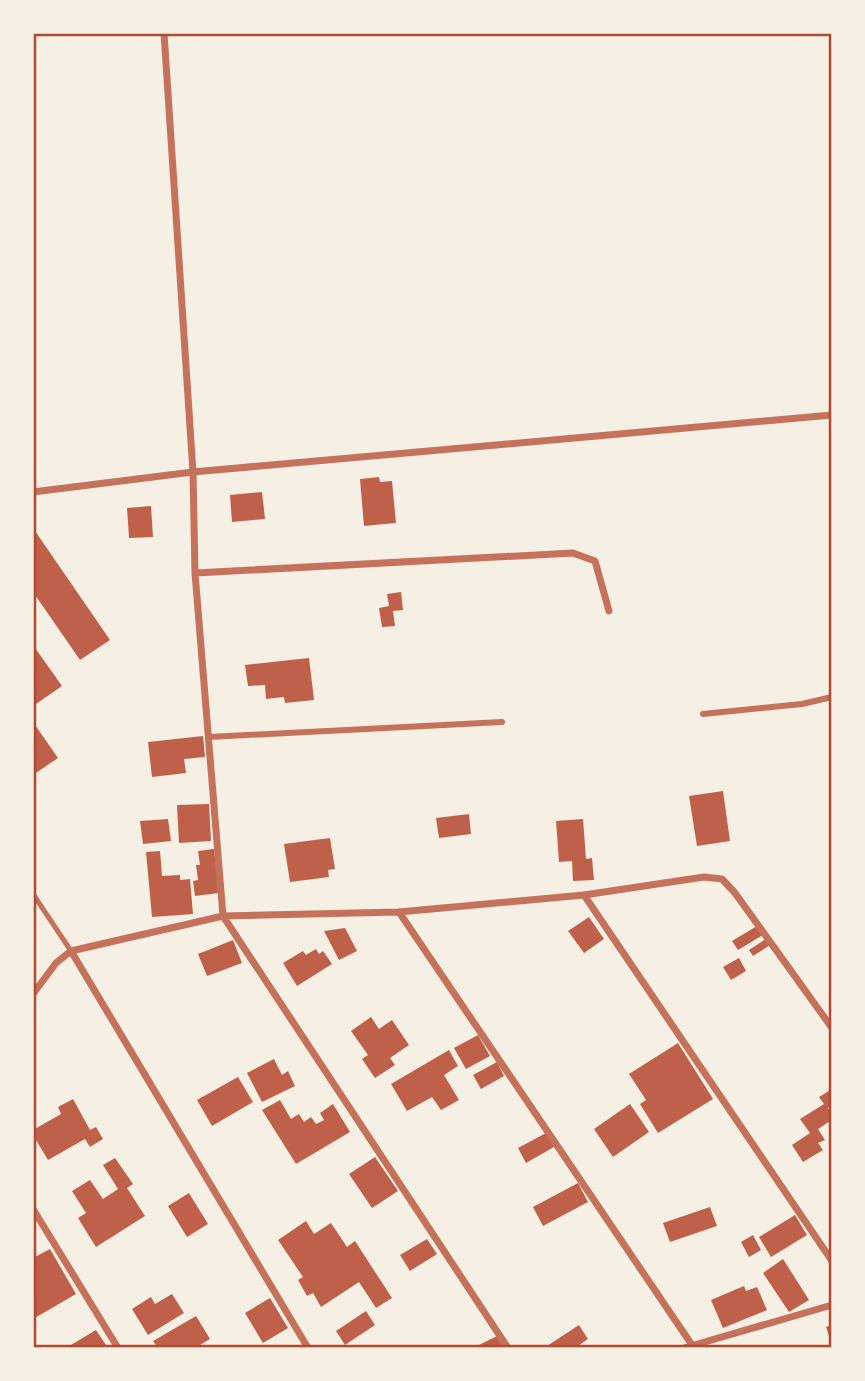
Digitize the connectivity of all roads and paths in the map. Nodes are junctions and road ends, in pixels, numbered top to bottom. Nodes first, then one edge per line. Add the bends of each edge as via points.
1 (164, 33) edge
2 (832, 415) edge
3 (193, 472) junction
4 (33, 492) edge
5 (195, 573) junction
6 (609, 611) dead end
7 (832, 697) edge
8 (703, 714) dead end
9 (502, 722) dead end
10 (209, 737) junction
11 (33, 894) edge
12 (584, 895) junction
13 (399, 912) junction
14 (223, 916) junction
15 (71, 951) junction
16 (33, 994) edge
17 (832, 1028) edge
18 (33, 1209) edge
19 (832, 1261) edge
20 (832, 1305) edge
21 (690, 1347) edge
22 (118, 1348) edge
23 (308, 1348) edge
24 (508, 1348) edge

1 - 3 street
2 - 3 street
3 - 4 street
3 - 5 street
5 - 6 street via 573,553 595,561
5 - 10 street
7 - 8 street
9 - 10 street
10 - 14 street
11 - 15 lane
12 - 13 street
12 - 17 street via 704,877 722,879
12 - 19 street
13 - 14 street
13 - 21 street
14 - 15 street
14 - 24 street
15 - 16 street
15 - 23 street
18 - 22 street
20 - 21 street

